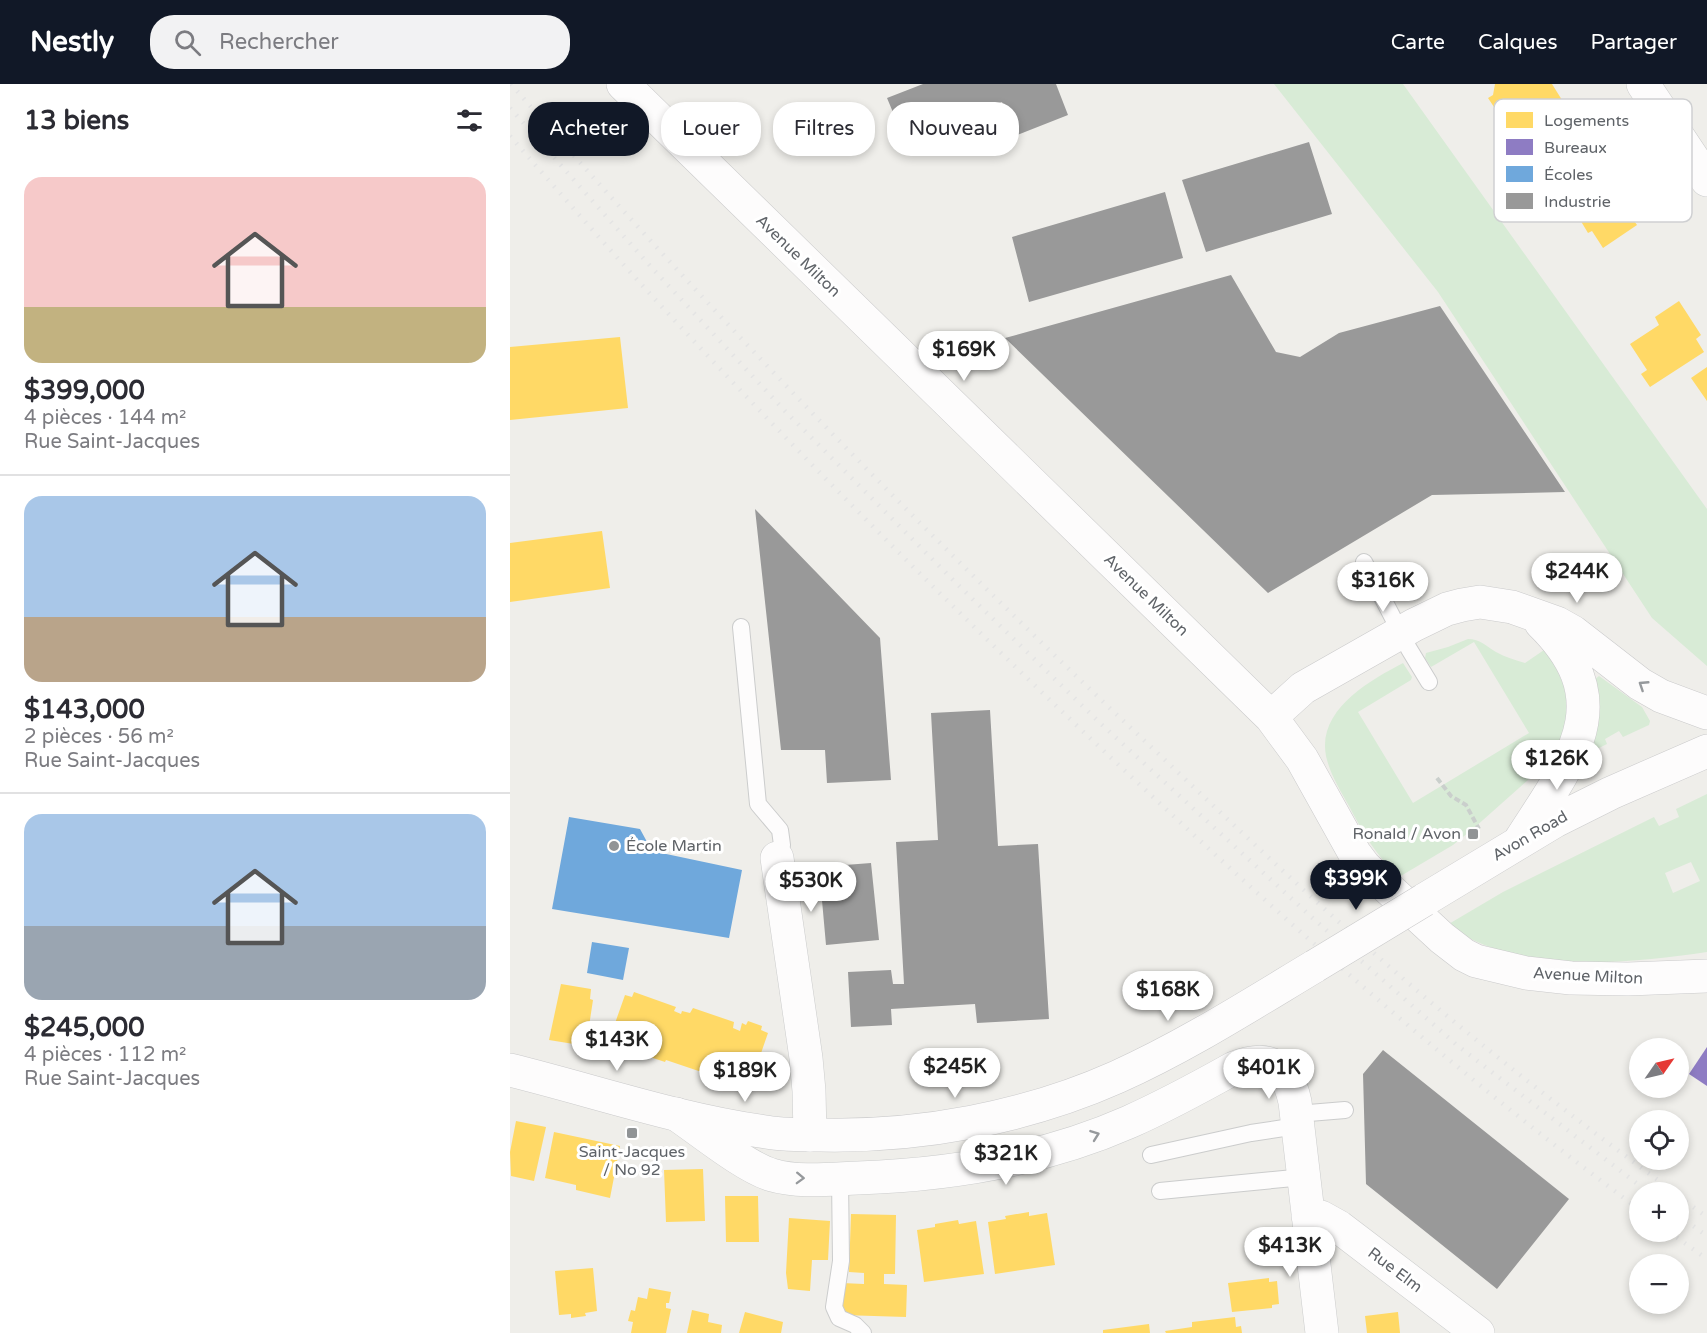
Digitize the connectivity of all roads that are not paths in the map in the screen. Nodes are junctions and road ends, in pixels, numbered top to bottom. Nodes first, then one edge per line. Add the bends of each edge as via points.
1 (1645, 85) edge
2 (632, 87) edge
3 (1654, 99) edge
4 (1692, 157) edge
5 (1707, 180) edge
6 (1364, 562) dead end
7 (1525, 611) junction
8 (741, 627) dead end
9 (1401, 632) junction
10 (1429, 682) dead end
11 (1707, 713) edge
12 (1271, 717) junction
13 (1707, 752) edge
14 (1519, 842) junction
15 (777, 858) joint
16 (1707, 976) edge
17 (510, 1070) edge
18 (1345, 1110) dead end
19 (675, 1113) junction
20 (1297, 1120) junction
21 (810, 1135) junction
22 (1151, 1155) dead end
23 (1304, 1177) junction
24 (840, 1178) junction
25 (1160, 1191) dead end
26 (1308, 1216) junction
27 (863, 1333) edge
28 (1322, 1333) edge
29 (1478, 1333) edge

1 - 3 street
2 - 12 street, Avenue Milton
4 - 5 street
6 - 9 lane
7 - 9 street via 1495,603 1462,604
11 -> 7 street via 1661,696 1573,632
7 - 14 street via 1540,621 1563,647 1578,676 1584,710 1572,757
8 - 15 lane via 758,804 780,830 782,846
9 - 10 lane
9 - 12 street via 1303,688
12 - 16 street, Avenue Milton via 1302,759 1364,866 1464,955 1489,965 1550,976 1607,980
13 - 14 street, Avon Road via 1611,793
14 - 21 street, Avon Road, bridge via 1232,1016 1115,1077 1019,1110 937,1128
15 - 21 street via 806,1058
17 - 19 street, Avon Road
18 - 20 lane
19 - 21 street, Avon Road via 768,1133
19 -> 24 street via 765,1173
20 - 22 lane
20 - 23 street
24 -> 20 street via 954,1169 1062,1146 1128,1122 1249,1062 1266,1062 1279,1070 1292,1090
23 - 25 lane
23 - 26 street
24 - 27 lane via 841,1261 834,1307 839,1318
26 - 28 street
26 - 29 street, Rue Elm via 1322,1217 1339,1227

